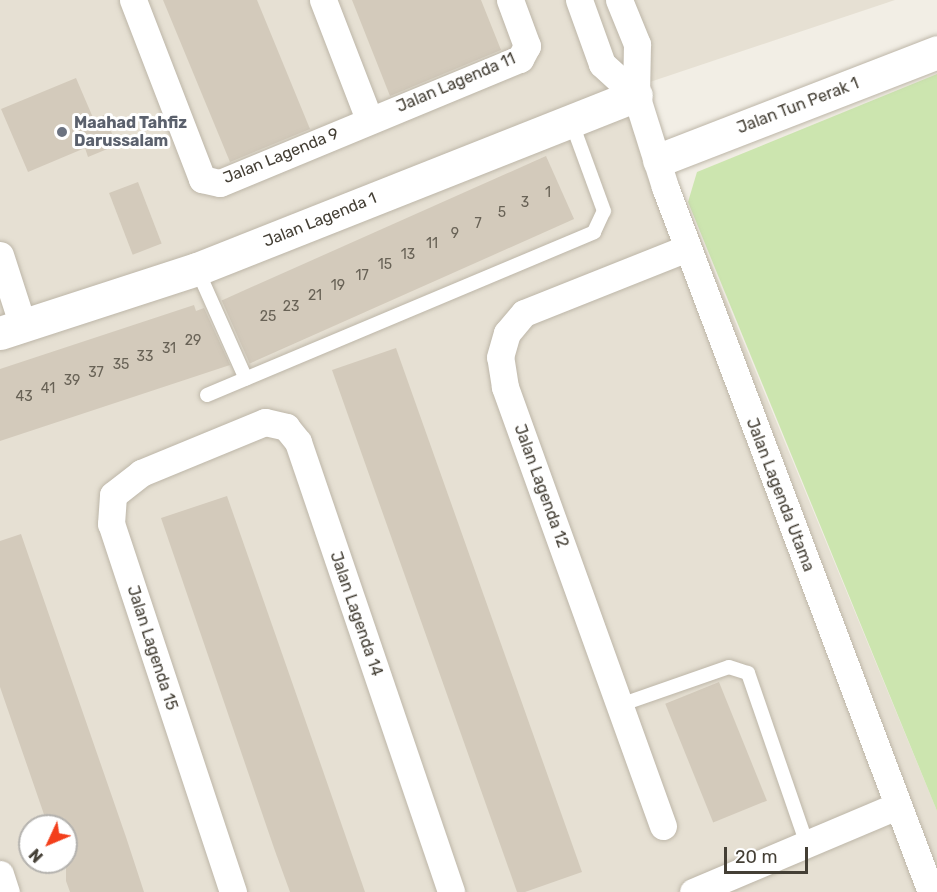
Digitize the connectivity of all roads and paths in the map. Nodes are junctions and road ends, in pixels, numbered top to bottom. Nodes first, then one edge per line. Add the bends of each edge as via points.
1 (133, 0) edge
2 (323, 0) edge
3 (510, 0) edge
4 (579, 0) edge
5 (619, 0) edge
6 (937, 52) edge
7 (636, 95) junction
8 (369, 119) junction
9 (571, 121) junction
10 (659, 160) junction
11 (687, 248) junction
12 (0, 255) edge
13 (197, 268) junction
14 (11, 330) edge
15 (246, 379) junction
16 (207, 394) dead end
17 (198, 449) joint
18 (620, 705) junction
19 (897, 806) junction
20 (663, 826) dead end
21 (807, 844) junction
22 (0, 874) edge
23 (6, 892) edge
24 (233, 892) edge
25 (450, 892) edge
26 (693, 892) edge
27 (931, 892) edge

1 - 8 street, Jalan Lagenda 9 via 202,179 220,183
2 - 8 street
3 - 8 street, Jalan Lagenda 11 via 527,46 519,59
4 - 7 street, Jalan Lagenda Utama via 602,64
5 - 7 street, Jalan Lagenda Utama via 637,44
6 - 10 street, Jalan Tun Perak 1
7 - 9 street, Jalan Lagenda 1
7 - 10 street, Jalan Lagenda Utama
9 - 13 street, Jalan Lagenda 1
9 - 15 lane via 604,211 594,232
10 - 11 street, Jalan Lagenda Utama
11 - 18 street, Jalan Lagenda 12 via 524,313 507,333 500,357 506,387
11 - 19 street, Jalan Lagenda Utama
12 - 14 street
13 - 14 street, Jalan Lagenda 1
13 - 15 lane
15 - 16 lane
17 - 24 street, Jalan Lagenda 15 via 141,473 113,495 111,524
17 - 25 street, Jalan Lagenda 14 via 265,422 286,427 298,442
18 - 20 street, Jalan Lagenda 12
18 - 21 lane via 729,667 748,673
19 - 21 street
19 - 27 street, Jalan Lagenda Utama
21 - 26 street
22 - 23 street

